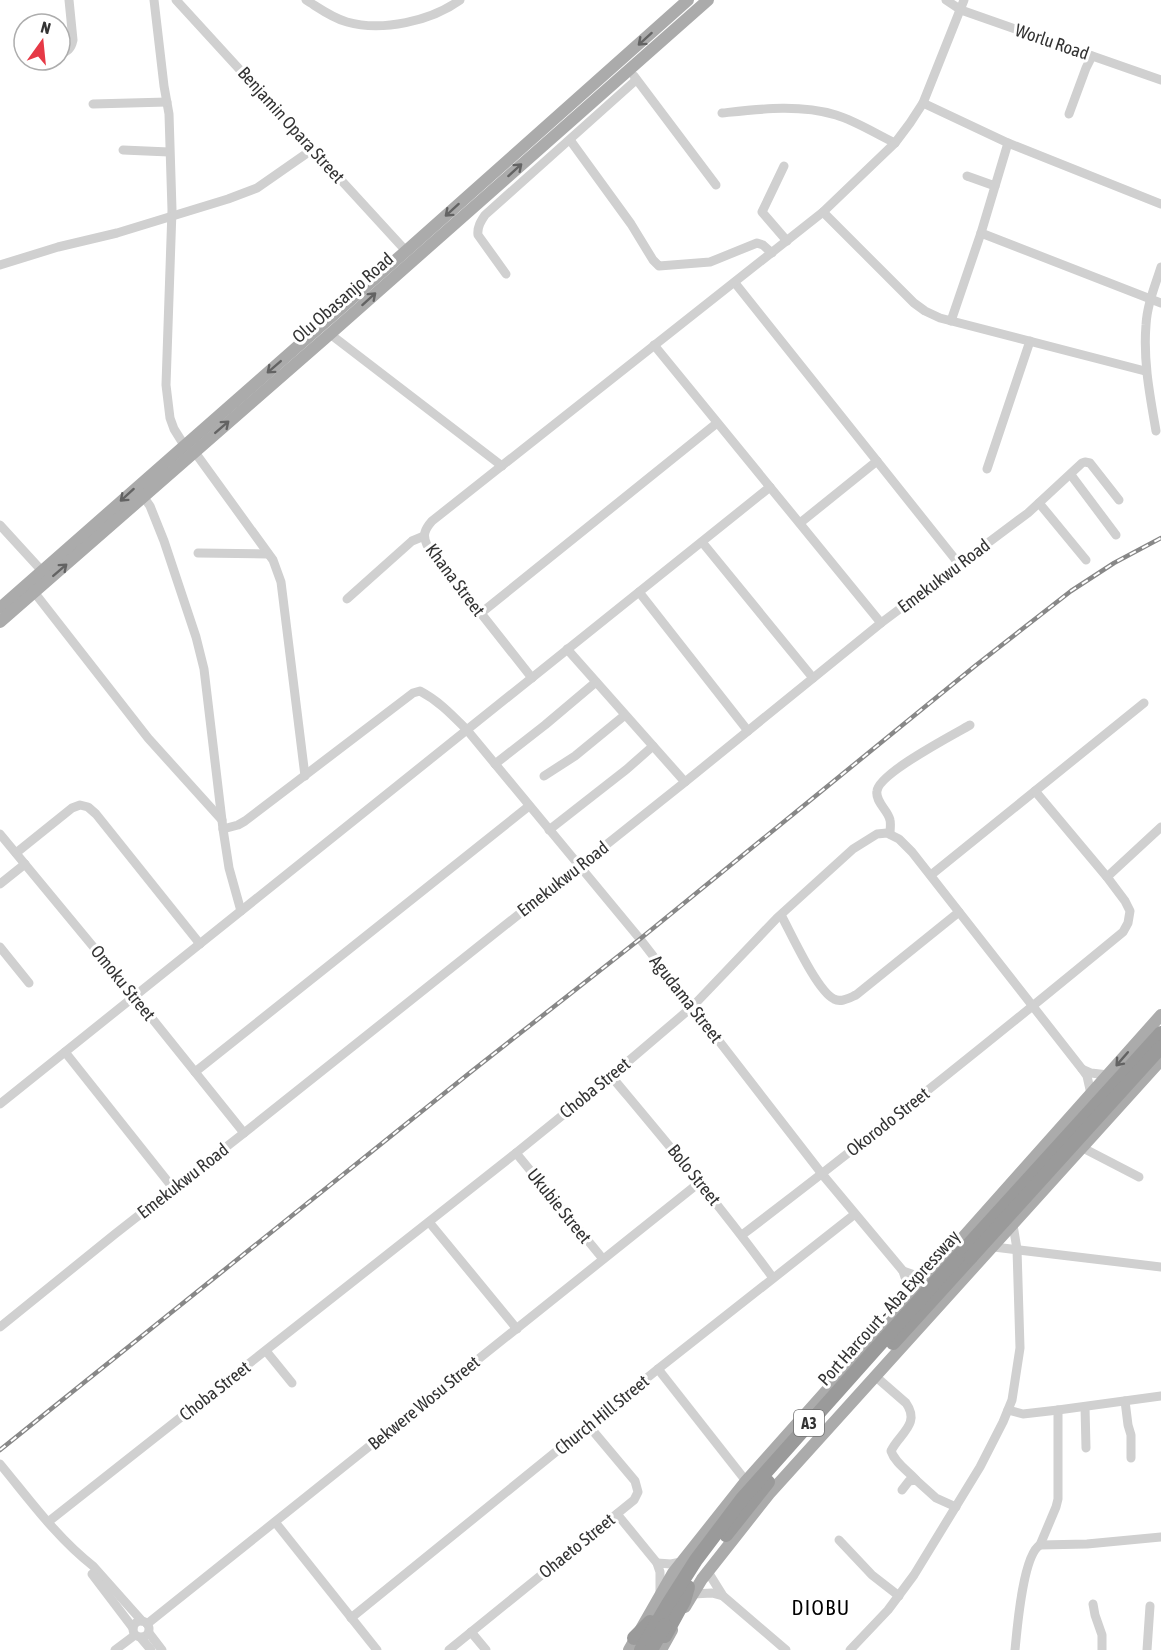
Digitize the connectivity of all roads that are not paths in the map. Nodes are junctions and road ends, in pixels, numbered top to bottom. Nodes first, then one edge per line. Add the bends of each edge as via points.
1 (154, 0) edge
2 (176, 0) edge
3 (306, 0) edge
4 (460, 0) edge
5 (688, 0) edge
6 (708, 0) edge
7 (946, 0) edge
8 (964, 0) edge
9 (961, 10) junction
10 (72, 30) edge
11 (72, 47) edge
12 (1092, 56) junction
13 (632, 75) junction
14 (1161, 80) edge
15 (167, 102) junction
16 (922, 103) junction
17 (93, 104) dead end
18 (722, 113) dead end
19 (1069, 114) dead end
20 (570, 140) junction
21 (895, 143) junction
22 (1008, 143) junction
23 (313, 149) junction
24 (123, 150) dead end
25 (169, 152) junction
26 (784, 166) dead end
27 (967, 176) dead end
28 (716, 185) dead end
29 (995, 186) junction
30 (1161, 204) edge
31 (824, 212) junction
32 (172, 217) junction
33 (981, 232) junction
34 (787, 241) junction
35 (406, 251) junction
36 (772, 253) junction
37 (0, 265) edge
38 (1161, 267) edge
39 (506, 274) dead end
40 (735, 283) junction
41 (1151, 299) junction
42 (1161, 303) edge
43 (951, 321) junction
44 (330, 334) junction
45 (1030, 341) junction
46 (654, 345) junction
47 (1145, 371) junction
48 (717, 423) junction
49 (1156, 431) dead end
50 (189, 448) junction
51 (877, 461) junction
52 (502, 466) junction
53 (987, 469) dead end
54 (1071, 475) junction
55 (770, 487) junction
56 (143, 496) junction
57 (1119, 500) dead end
58 (1040, 503) junction
59 (800, 523) junction
60 (0, 525) edge
61 (1116, 535) dead end
62 (424, 536) junction
63 (702, 542) junction
64 (198, 553) dead end
65 (268, 554) junction
66 (1086, 560) dead end
67 (958, 564) junction
68 (42, 571) junction
69 (34, 592) junction
70 (639, 592) junction
71 (347, 599) dead end
72 (0, 608) edge
73 (481, 613) junction
74 (0, 622) edge
75 (881, 623) junction
76 (567, 649) junction
77 (532, 678) junction
78 (813, 678) junction
79 (596, 682) junction
80 (1144, 703) dead end
81 (625, 715) junction
82 (970, 725) dead end
83 (467, 730) junction
84 (748, 731) junction
85 (653, 746) junction
86 (495, 764) junction
87 (305, 776) junction
88 (543, 776) dead end
89 (685, 782) junction
90 (1035, 792) junction
91 (530, 806) junction
92 (222, 825) junction
93 (1161, 827) edge
94 (549, 830) junction
95 (0, 834) edge
96 (890, 834) junction
97 (16, 853) junction
98 (25, 864) junction
99 (579, 866) junction
100 (931, 875) junction
101 (1107, 877) junction
102 (0, 884) edge
103 (241, 911) junction
104 (959, 912) junction
105 (780, 915) junction
106 (200, 944) junction
107 (0, 947) edge
108 (29, 982) dead end
109 (134, 996) junction
110 (692, 1007) junction
111 (1032, 1007) junction
112 (1161, 1015) edge
113 (1146, 1032) junction
114 (1161, 1033) edge
115 (1161, 1047) edge
116 (65, 1052) junction
117 (1161, 1052) edge
118 (1161, 1060) edge
119 (1082, 1069) junction
120 (195, 1072) junction
121 (1108, 1075) junction
122 (611, 1076) junction
123 (1091, 1094) junction
124 (0, 1104) edge
125 (244, 1134) junction
126 (1083, 1148) junction
127 (516, 1153) junction
128 (822, 1174) junction
129 (1139, 1177) dead end
130 (700, 1182) junction
131 (173, 1188) junction
132 (855, 1214) junction
133 (429, 1222) junction
134 (1013, 1226) junction
135 (742, 1235) junction
136 (994, 1247) junction
137 (1017, 1249) junction
138 (967, 1254) junction
139 (603, 1259) junction
140 (1161, 1267) edge
141 (903, 1271) junction
142 (773, 1278) junction
143 (926, 1279) junction
144 (911, 1295) junction
145 (0, 1327) edge
146 (517, 1329) junction
147 (266, 1351) junction
148 (658, 1369) junction
149 (874, 1376) junction
150 (292, 1383) dead end
151 (1161, 1396) edge
152 (1125, 1401) junction
153 (1084, 1407) junction
154 (1008, 1410) junction
155 (1058, 1410) junction
156 (588, 1425) junction
157 (1086, 1448) dead end
158 (1131, 1458) dead end
159 (0, 1464) edge
160 (916, 1480) junction
161 (746, 1481) junction
162 (902, 1490) dead end
163 (956, 1507) junction
164 (617, 1514) junction
165 (48, 1522) junction
166 (275, 1522) junction
167 (1161, 1537) edge
168 (839, 1540) dead end
169 (1040, 1545) junction
170 (681, 1562) junction
171 (657, 1563) junction
172 (708, 1572) junction
173 (690, 1590) junction
174 (723, 1596) junction
175 (899, 1596) junction
176 (664, 1599) junction
177 (1093, 1604) dead end
178 (1150, 1606) dead end
179 (351, 1618) junction
180 (141, 1630) junction
181 (471, 1632) junction
182 (634, 1646) edge
183 (116, 1650) edge
184 (151, 1650) edge
185 (162, 1650) edge
186 (377, 1650) edge
187 (449, 1650) edge
188 (486, 1650) edge
189 (651, 1650) edge
190 (661, 1650) edge
191 (786, 1650) edge
192 (850, 1650) edge
193 (1015, 1650) edge
194 (1101, 1650) edge
195 (1147, 1650) edge

1 - 15 street
2 - 23 street, Benjamin Opara Street
3 - 4 street via 347,22 381,26 434,15
5 -> 35 main road, Olu Obasanjo Road
6 - 13 main road, Olu Obasanjo Road
7 - 9 street, Worlu Road
8 - 9 street, Khana Street
9 - 12 street, Worlu Road
9 - 16 street, Khana Street
10 - 11 street
12 - 14 street, Worlu Road
12 - 19 street
13 - 20 street
13 - 28 street
44 -> 13 main road, Olu Obasanjo Road
15 - 17 street
15 - 25 street
16 - 21 street, Khana Street
16 - 22 street
18 - 21 street via 775,108 815,111 837,115
20 - 36 street via 659,266 710,262 757,243
20 - 39 street via 481,221 478,235
21 - 31 street, Khana Street
22 - 29 street
22 - 30 street
23 - 32 street via 257,188
23 - 35 street, Benjamin Opara Street
24 - 25 street
25 - 32 street
26 - 34 street via 762,212
27 - 29 street
29 - 33 street
31 - 34 street, Khana Street
31 - 43 street via 914,303
32 - 37 street
32 - 50 street via 166,385 174,429
33 - 41 street
33 - 43 street
34 - 36 street, Khana Street
35 -> 50 main road, Olu Obasanjo Road
36 - 40 street, Khana Street
38 - 41 street
40 - 46 street, Khana Street
40 - 51 street
41 - 42 street
41 - 47 street
43 - 45 street
50 -> 44 main road, Olu Obasanjo Road
44 - 52 street
45 - 47 street
45 - 53 street
46 - 48 street
46 - 52 street, Khana Street
47 - 49 street
48 - 55 street
48 - 73 street
50 - 56 main road, Olu Obasanjo Road
50 - 65 street
50 -> 68 main road, Olu Obasanjo Road
51 - 59 street
51 - 67 street
52 - 62 street, Khana Street via 432,521
54 - 57 street, Emekukwu Road via 1085,462 1090,463
54 - 58 street, Emekukwu Road
54 - 61 street
55 - 59 street
55 - 63 street
69 -> 56 main road, Olu Obasanjo Road
56 - 92 street via 164,541 202,659
58 - 66 street
58 - 67 street, Emekukwu Road
59 - 75 street
60 - 68 street
62 - 71 street via 412,541
62 - 73 street, Khana Street
63 - 70 street
63 - 78 street
64 - 65 street
65 - 87 street via 281,582
67 - 75 street, Emekukwu Road
68 - 72 main road, Olu Obasanjo Road
69 - 74 main road, Olu Obasanjo Road
69 - 92 street
70 - 76 street
70 - 84 street
73 - 77 street, Khana Street
75 - 78 street, Emekukwu Road
76 - 77 street
76 - 79 street
77 - 83 street
78 - 84 street, Emekukwu Road
79 - 81 street
79 - 86 street
80 - 90 street
81 - 85 street
81 - 88 street via 575,756
82 - 96 street via 897,768 879,785 878,797 890,818
83 - 86 street, Agudama Street
83 - 87 street, Agudama Street via 446,708 415,691
83 - 103 street
84 - 89 street, Emekukwu Road
85 - 89 street
85 - 94 street
86 - 91 street, Agudama Street
87 - 92 street via 245,821
89 - 99 street, Emekukwu Road
90 - 100 street
90 - 101 street
91 - 94 street, Agudama Street
91 - 120 street
92 - 103 street
93 - 101 street
94 - 99 street, Agudama Street
95 - 97 street, Omoku Street
96 - 100 street
96 - 105 street, Choba Street via 877,834 853,849
97 - 98 street, Omoku Street
97 - 106 street via 72,808 88,807
98 - 102 street
98 - 109 street, Omoku Street
99 - 110 street, Agudama Street
99 - 125 street, Emekukwu Road
100 - 104 street
101 - 111 street, Okorodo Street via 1130,910 1123,932
103 - 106 street
104 - 105 street via 856,995 838,1001 817,982
104 - 111 street
105 - 110 street, Choba Street
106 - 109 street
107 - 108 street
109 - 116 street
109 - 120 street, Omoku Street
110 - 122 street, Choba Street
110 - 128 street, Agudama Street
111 - 119 street
111 - 128 street, Okorodo Street
112 - 113 main road
113 - 117 main road via 1152,1048
113 -> 121 main road
114 - 138 highway, Port Harcourt - Aba Expressway / A3, bridge
115 - 138 highway, Port Harcourt - Aba Expressway / A3, bridge
116 - 124 street
116 - 131 street
118 - 126 main road
119 - 121 street
119 - 123 street
120 - 125 street, Omoku Street
121 - 123 main road
122 - 127 street, Choba Street
122 - 130 street, Bolo Street
123 - 143 main road
125 - 131 street, Emekukwu Road
126 - 129 street
126 - 134 main road
127 - 133 street, Choba Street
127 - 139 street, Ukubie Street
128 - 132 street, Agudama Street
128 - 135 street, Okorodo Street
130 - 135 street, Bolo Street
130 - 139 street, Bekwere Wosu Street
131 - 145 street, Emekukwu Road
132 - 141 street, Agudama Street
132 - 142 street, Church Hill Street
133 - 146 street
133 - 147 street, Choba Street
134 - 136 main road
134 - 137 street
135 - 142 street, Bolo Street
136 - 137 street
136 - 149 main road
137 - 140 street
137 - 154 street via 1020,1348
138 - 173 highway, Port Harcourt - Aba Expressway / A3 via 769,1482
138 - 176 highway, Port Harcourt - Aba Expressway / A3 via 742,1499
139 - 146 street, Bekwere Wosu Street
141 - 143 street
141 - 144 street
142 - 148 street, Church Hill Street
143 - 144 main road
144 - 161 main road
146 - 166 street, Bekwere Wosu Street
147 - 150 street
147 - 165 street, Choba Street
148 - 156 street, Church Hill Street
148 - 161 street
149 - 160 street via 910,1409 907,1431 891,1451
149 - 172 main road via 768,1494
151 - 152 street
152 - 153 street
152 - 158 street
153 - 155 street
153 - 157 street
154 - 155 street via 1023,1414
154 - 163 street
155 - 169 street via 1058,1499
156 - 164 street, Ohaeto Street via 635,1481 638,1491 634,1500
156 - 179 street, Church Hill Street
159 - 165 street
160 - 162 street via 909,1481
160 - 163 street via 936,1498
161 - 170 main road
163 - 175 street
164 - 171 street
164 - 181 street, Ohaeto Street
165 - 180 street via 84,1559
166 - 179 street
166 - 180 street, Bekwere Wosu Street
167 - 169 street
168 - 175 street via 872,1575
169 - 193 street via 1035,1548 1019,1601
170 - 171 street
170 - 176 main road
171 - 176 street
172 - 173 main road
172 - 174 street
173 - 174 street
173 - 189 highway, Port Harcourt - Aba Expressway / A3
173 - 190 highway via 665,1634
174 - 191 street
175 - 192 street
176 - 182 highway, Port Harcourt - Aba Expressway via 664,1606
177 - 194 street via 1102,1635
178 - 195 street
179 - 186 street
180 - 183 street, Bekwere Wosu Street
180 - 184 street
180 - 185 street
181 - 187 street, Ohaeto Street
181 - 188 street

